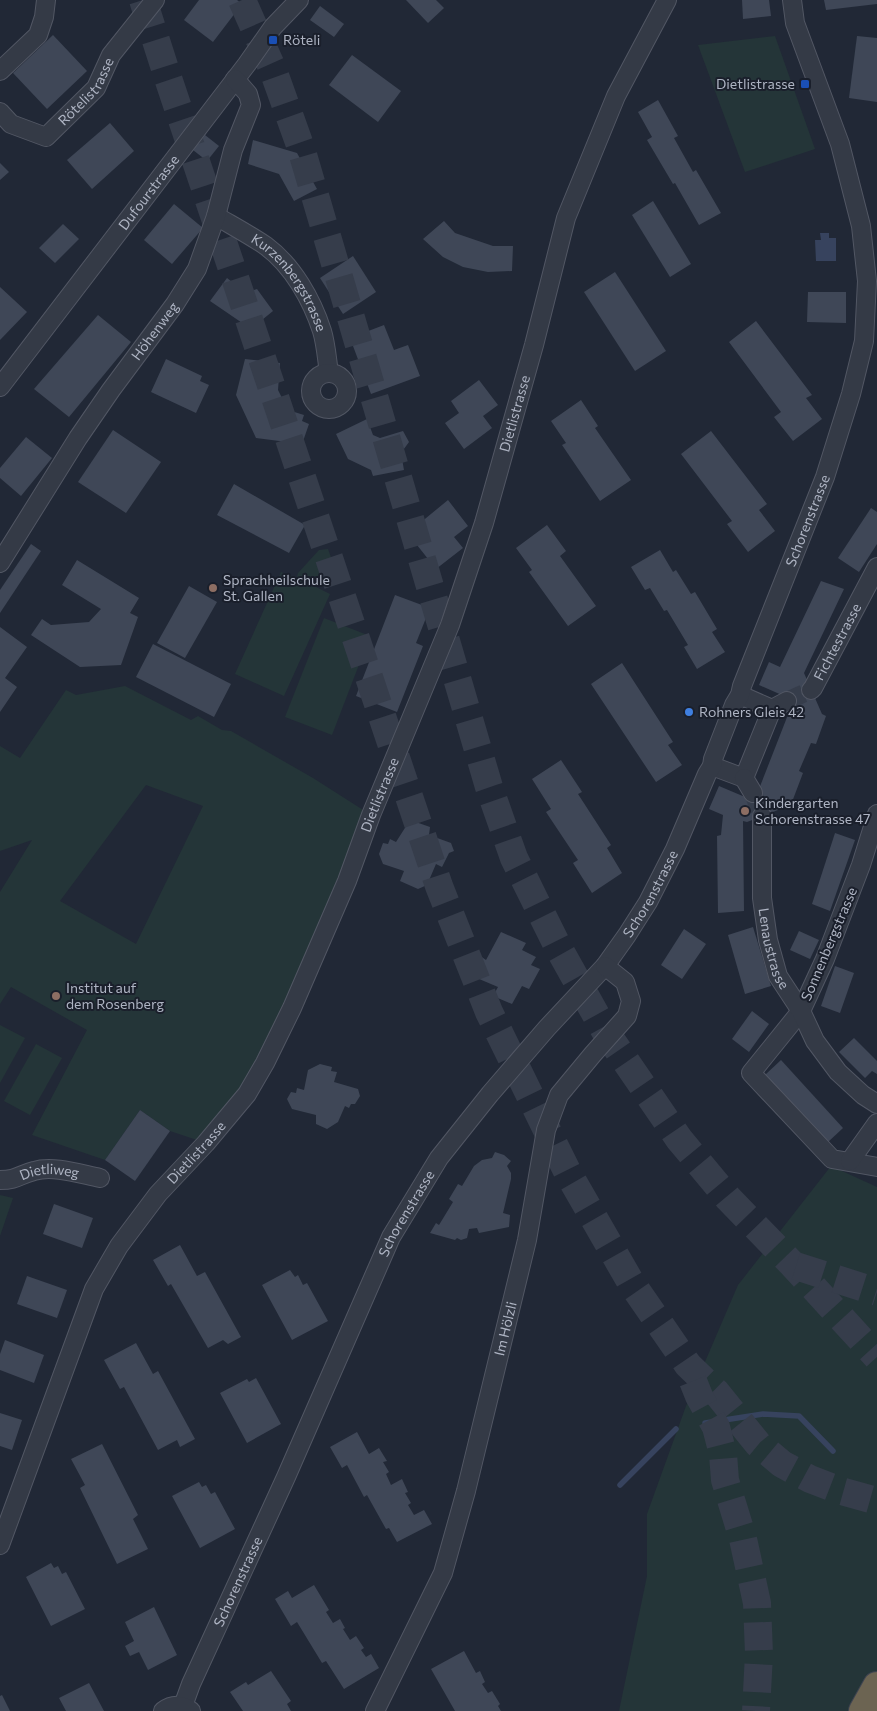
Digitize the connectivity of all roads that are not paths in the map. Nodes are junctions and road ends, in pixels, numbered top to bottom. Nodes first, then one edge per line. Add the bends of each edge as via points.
1 (46, 0) edge
2 (156, 0) edge
3 (299, 0) edge
4 (667, 0) edge
5 (792, 0) edge
6 (0, 71) edge
7 (235, 79) junction
8 (0, 112) edge
9 (216, 216) junction
10 (329, 373) dead end
11 (0, 387) edge
12 (0, 563) edge
13 (877, 567) edge
14 (811, 690) tunnel mouth
15 (740, 696) junction
16 (712, 766) junction
17 (877, 814) edge
18 (762, 816) tunnel mouth
19 (605, 966) junction
20 (801, 1011) junction
21 (877, 1104) edge
22 (877, 1123) edge
23 (850, 1161) junction
24 (877, 1166) edge
25 (100, 1178) dead end
26 (0, 1180) edge
27 (0, 1545) edge
28 (877, 1686) edge
29 (187, 1709) edge
30 (163, 1711) edge
31 (375, 1711) edge
32 (864, 1711) edge

1 - 6 street via 38,35
2 - 8 street, Rötelistrasse via 111,54 96,88 46,137 11,124
3 - 7 street, Dufourstrasse via 273,27
4 - 27 street, Dietlistrasse via 616,96 566,218 481,532 450,625 370,815 347,881 292,1008 247,1094 158,1194 119,1246 94,1290
5 - 15 street, Schorenstrasse via 795,23 840,144 862,226 867,281 864,341 825,478
7 - 9 street, Höhenweg via 248,94 251,105 233,150
7 - 11 street, Dufourstrasse
9 - 10 street, Kurzenbergstrasse via 267,247 293,274 308,297 322,333
9 - 12 street, Höhenweg via 197,269 78,438
13 - 14 street, Fichtestrasse
15 - 16 street, Schorenstrasse
15 - 16 street via 780,705 749,786
16 - 19 street, Schorenstrasse via 648,902
17 - 20 street, Sonnenbergstrasse via 825,960
18 - 20 street, Lenaustrasse via 762,898 768,940 778,976
19 - 29 street, Schorenstrasse via 534,1043 438,1158 391,1237
19 - 31 street, Im Hölzli via 625,982 632,1001 627,1016 559,1095 546,1130 527,1240 443,1573
20 - 21 street, Lenaustrasse via 815,1041 838,1072
20 - 23 street, Sonnenbergstrasse via 751,1073 832,1159
22 - 23 street
23 - 24 street
25 - 26 street, Dietliweg via 64,1170 34,1170 14,1180
28 - 32 highway
29 - 30 street, Schorenstrasse via 173,1706

